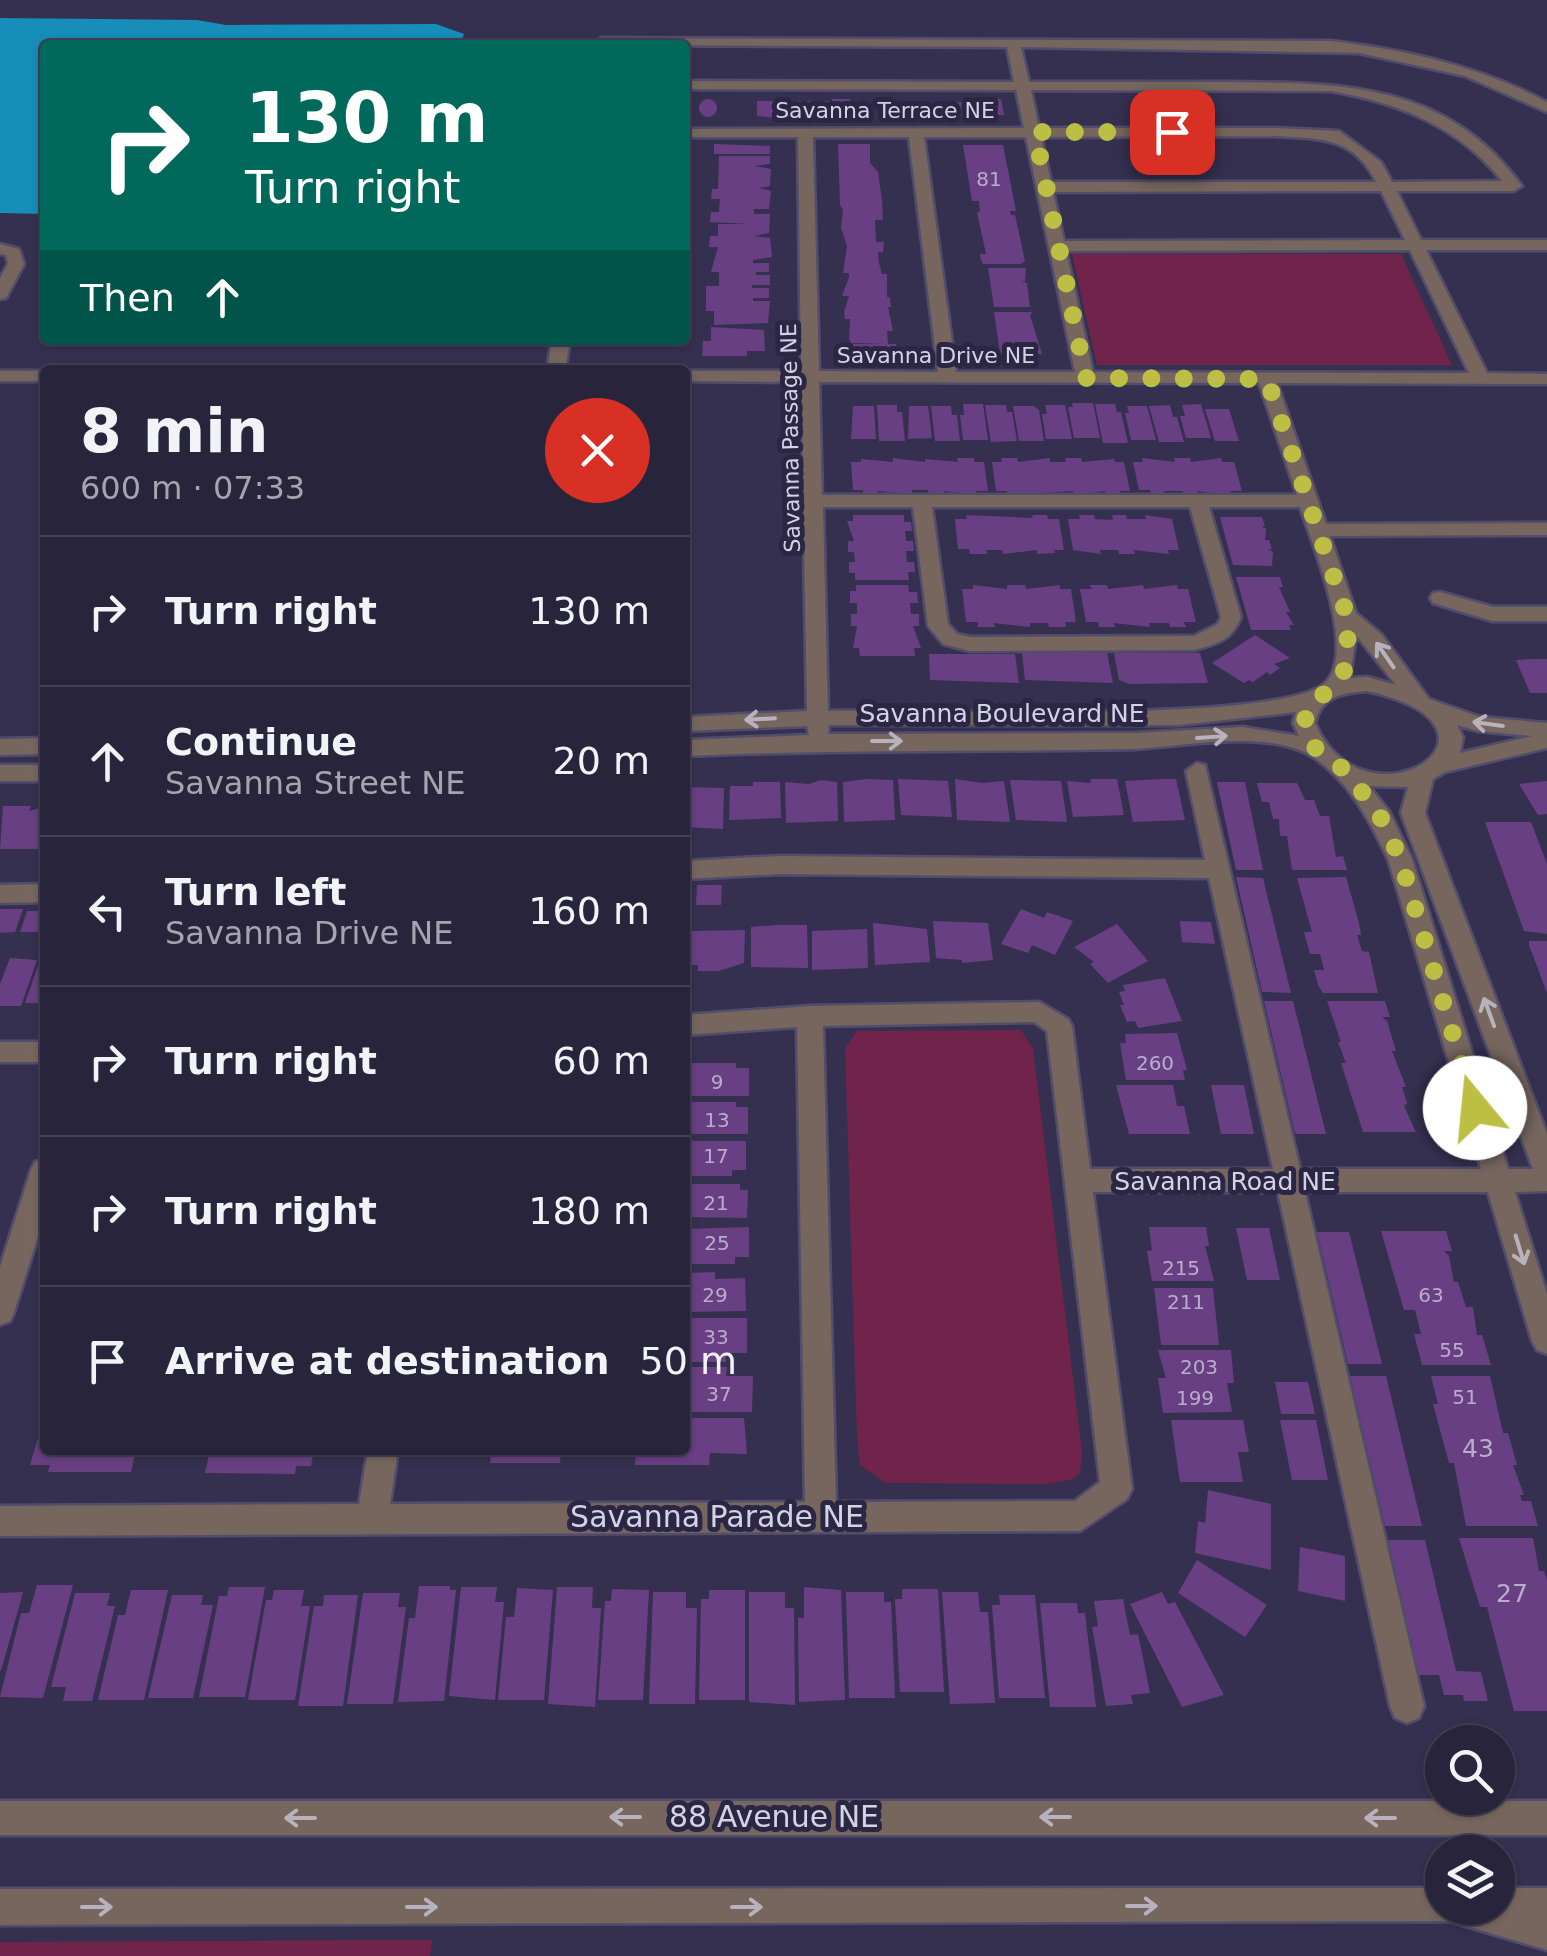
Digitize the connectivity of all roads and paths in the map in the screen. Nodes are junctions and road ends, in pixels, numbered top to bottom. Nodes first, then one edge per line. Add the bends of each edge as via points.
1 (690, 40) edge
2 (1013, 42) junction
3 (690, 84) edge
4 (1023, 85) junction
5 (1547, 108) edge
6 (1035, 132) junction
7 (690, 133) edge
8 (916, 133) junction
9 (805, 134) junction
10 (1046, 186) junction
11 (1389, 187) junction
12 (1416, 245) junction
13 (1547, 245) edge
14 (1059, 246) junction
15 (0, 249) edge
16 (0, 294) edge
17 (0, 376) edge
18 (40, 376) edge
19 (690, 376) edge
20 (812, 377) junction
21 (948, 378) junction
22 (1086, 378) junction
23 (1547, 378) edge
24 (1267, 379) junction
25 (1481, 379) junction
26 (812, 501) junction
27 (922, 501) junction
28 (1198, 501) junction
29 (1308, 501) junction
30 (1547, 529) edge
31 (1318, 530) junction
32 (1440, 598) dead end
33 (1547, 614) edge
34 (1347, 616) junction
35 (1334, 688) junction
36 (1311, 702) junction
37 (1424, 703) junction
38 (817, 716) junction
39 (690, 724) edge
40 (1547, 730) edge
41 (1547, 740) edge
42 (818, 742) junction
43 (40, 746) edge
44 (0, 747) edge
45 (690, 748) edge
46 (1317, 750) junction
47 (1342, 768) junction
48 (1431, 770) junction
49 (1197, 771) dead end
50 (0, 773) edge
51 (40, 773) edge
52 (1218, 869) junction
53 (690, 870) edge
54 (40, 893) edge
55 (0, 894) edge
56 (810, 1016) junction
57 (690, 1025) edge
58 (0, 1052) edge
59 (40, 1052) edge
60 (1547, 1170) edge
61 (1497, 1180) junction
62 (1547, 1180) edge
63 (1287, 1181) junction
64 (1079, 1182) junction
65 (40, 1186) edge
66 (0, 1312) edge
67 (1547, 1341) edge
68 (382, 1455) edge
69 (821, 1516) junction
70 (372, 1518) junction
71 (0, 1521) edge
72 (1407, 1706) dead end
73 (0, 1818) edge
74 (1547, 1818) edge
75 (1425, 1906) edge
76 (1515, 1906) edge
77 (1547, 1906) edge
78 (0, 1907) edge
79 (1515, 1923) edge
80 (1547, 1932) edge

1 - 2 street
2 - 4 street
2 - 5 street via 1351,47 1459,69
3 - 4 street
4 - 6 street
4 - 11 street via 1356,90 1411,104 1461,130 1514,186
6 - 8 street, Savanna Terrace NE
6 - 10 street
6 - 11 street, Savanna Terrace NE via 1323,134 1357,146
7 - 9 street, Savanna Terrace NE
8 - 9 street, Savanna Terrace NE
8 - 21 street
9 - 20 street, Savanna Passage NE
10 - 11 street
10 - 14 street
11 - 12 street, Savanna Terrace NE
12 - 13 street
12 - 14 street
12 - 25 street, Savanna Terrace NE
14 - 22 street
15 - 16 street via 13,252 16,264
17 - 18 street
19 - 20 street, Savanna Drive NE
20 - 21 street, Savanna Drive NE
20 - 26 street, Savanna Passage NE
21 - 22 street, Savanna Drive NE
22 - 24 street, Savanna Drive NE
23 - 25 street, Savanna Drive NE
24 - 25 street, Savanna Drive NE
24 - 29 street
26 - 27 street
26 - 38 street, Savanna Passage NE
27 - 28 street
27 - 28 street via 938,626 950,639 970,644 1215,638 1231,617
28 - 29 street
29 - 31 street
30 - 31 street
31 - 34 street
32 - 33 street via 1492,614
34 - 35 street via 1348,654
37 -> 34 street via 1375,640
35 - 36 street
35 - 37 street via 1367,684
36 - 38 street, Savanna Boulevard NE via 1177,718
36 - 46 street via 1304,723
40 -> 37 street via 1478,724
37 - 48 street via 1450,738 1448,753
38 -> 39 street, Savanna Boulevard NE
38 - 42 street, Savanna Passage NE
41 - 48 street
42 - 45 street, Savanna Boulevard NE
42 -> 46 street, Savanna Boulevard NE via 1244,734
43 - 44 street
46 - 47 street
47 - 48 street via 1378,780
47 - 61 street via 1377,810 1400,858
60 -> 48 street via 1413,813
49 - 52 street
50 - 51 street
52 - 53 street
52 - 63 street
54 - 55 street
56 - 57 street, Savanna Road NE
56 - 64 street, Savanna Road NE via 1039,1012 1059,1026
56 - 69 street
58 - 59 street
61 - 62 street, Savanna Road NE
61 - 63 street, Savanna Road NE
61 -> 67 street
63 - 64 street, Savanna Road NE
63 - 72 street
64 - 69 street, Savanna Parade NE via 1116,1489 1080,1516
65 - 66 street
68 - 70 street
69 - 70 street, Savanna Parade NE
70 - 71 street, Savanna Parade NE
74 -> 73 street, 88 Avenue NE
78 -> 75 street
76 - 77 street
79 - 80 street

